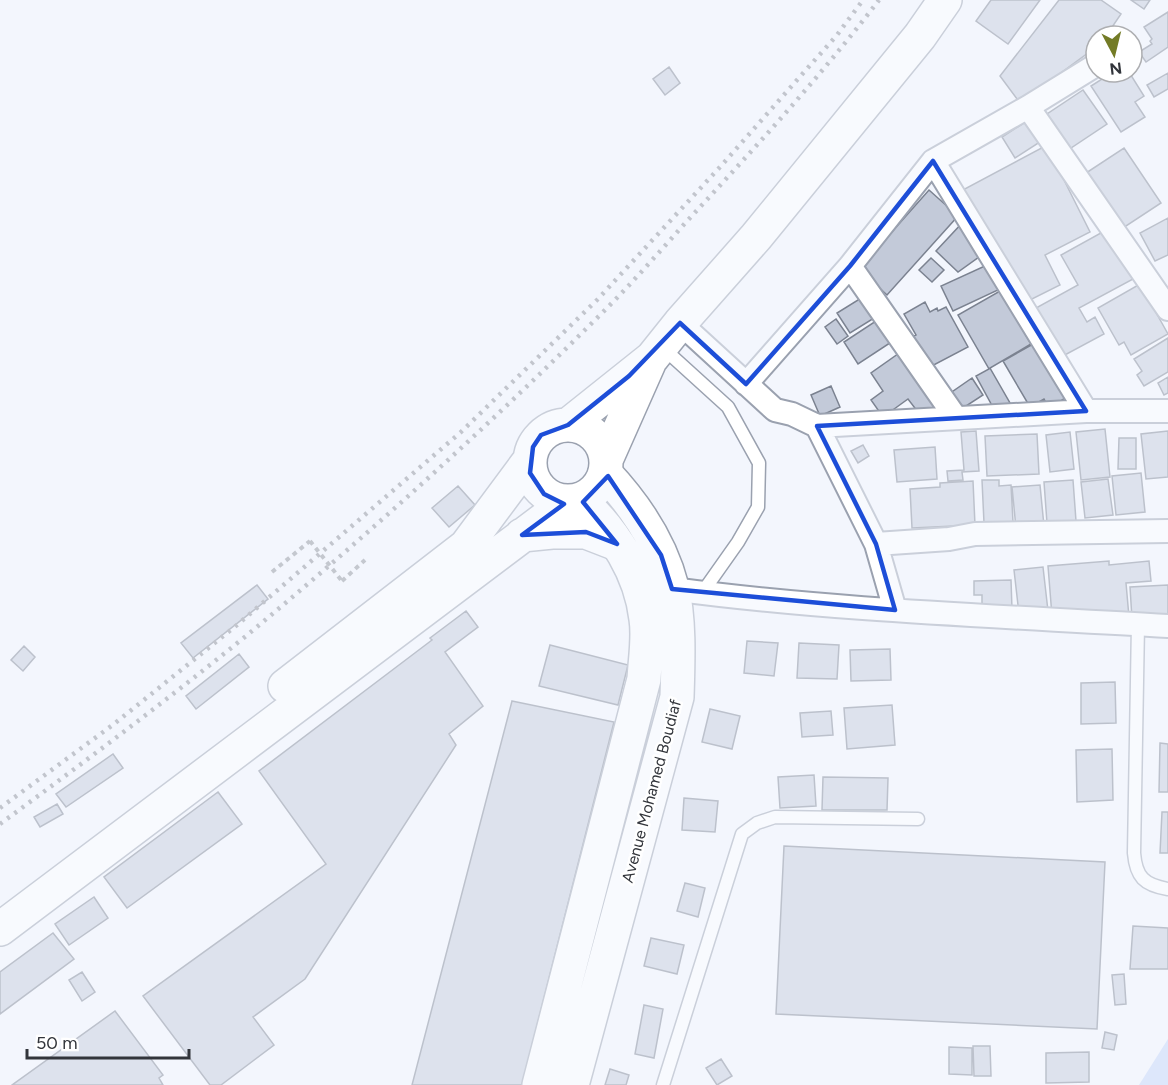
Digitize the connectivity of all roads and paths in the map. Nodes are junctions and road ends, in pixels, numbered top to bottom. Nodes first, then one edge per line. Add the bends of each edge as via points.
1 (945, 0) edge
2 (1084, 72) edge
3 (1028, 107) junction
4 (933, 161) junction
5 (850, 266) junction
6 (1168, 309) edge
7 (664, 342) junction
8 (746, 384) junction
9 (1086, 411) junction
10 (1168, 411) edge
11 (956, 418) junction
12 (568, 425) junction
13 (817, 426) junction
14 (529, 461) junction
15 (606, 466) junction
16 (574, 501) junction
17 (1168, 531) edge
18 (522, 535) junction
19 (617, 544) junction
20 (876, 544) junction
21 (365, 560) dead end
22 (272, 572) dead end
23 (687, 591) junction
24 (895, 610) junction
25 (1138, 624) junction
26 (1168, 626) edge
27 (918, 819) dead end
28 (1168, 889) edge
29 (0, 907) edge
30 (0, 929) edge
31 (539, 1085) edge
32 (572, 1085) edge
33 (663, 1085) edge

1 - 7 main road via 756,237
2 - 3 street
3 - 4 street
3 - 6 street
4 - 5 street
4 - 9 street
5 - 8 street
5 - 11 street
7 - 8 street
7 - 12 main road
7 - 15 main road
7 - 23 lane via 728,406 759,463 758,507 738,542
8 - 13 street via 775,410
9 - 10 street
9 - 11 street
11 - 13 street
12 - 14 main road via 541,435
12 - 15 main road via 595,436 603,448
13 - 20 street
14 - 16 main road via 530,473 544,494 555,500
14 - 29 main road via 466,546
15 - 16 main road via 600,484 591,494
15 - 23 main road, Avenue Mohamed Boudiaf
16 - 18 main road
16 - 19 main road, Avenue Mohamed Boudiaf via 607,527
17 - 20 street via 975,534
18 - 19 main road via 586,532
18 - 30 main road
19 - 31 main road, Avenue Mohamed Boudiaf via 635,575 646,620 644,680
20 - 24 street
21 - 22 path, bridge via 342,581 310,541
23 - 24 street
23 - 32 main road, Avenue Mohamed Boudiaf via 678,651 677,697
24 - 25 street
25 - 26 street
25 - 28 lane via 1134,853 1136,869 1143,879 1154,887
27 - 33 lane via 775,817 742,834

